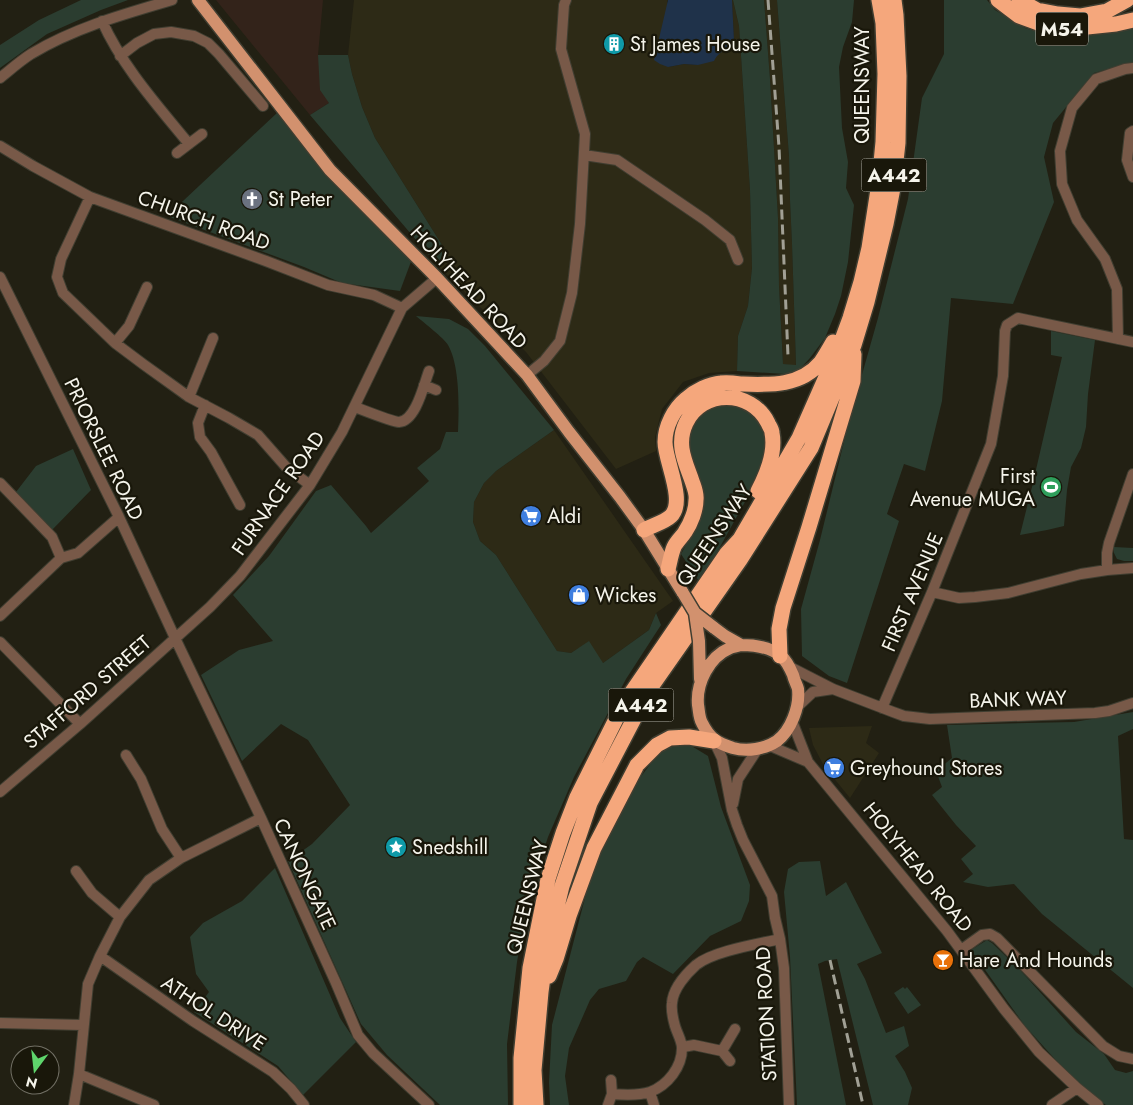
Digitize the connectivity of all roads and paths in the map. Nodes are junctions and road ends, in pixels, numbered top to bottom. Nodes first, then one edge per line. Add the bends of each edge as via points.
1 (172, 0) edge
2 (198, 0) edge
3 (566, 0) edge
4 (879, 0) edge
5 (894, 0) edge
6 (998, 0) edge
7 (1019, 0) edge
8 (1127, 0) edge
9 (1133, 20) edge
10 (102, 21) junction
11 (120, 56) junction
12 (1133, 68) edge
13 (0, 78) edge
14 (263, 106) dead end
15 (1133, 131) edge
16 (202, 134) dead end
17 (189, 144) junction
18 (0, 146) edge
19 (177, 153) dead end
20 (584, 154) junction
21 (1133, 177) edge
22 (90, 197) junction
23 (869, 248) junction
24 (738, 260) dead end
25 (0, 276) edge
26 (437, 278) junction
27 (147, 287) dead end
28 (402, 308) junction
29 (213, 338) dead end
30 (1118, 339) junction
31 (1133, 342) edge
32 (115, 343) junction
33 (854, 345) junction
34 (430, 371) dead end
35 (527, 376) junction
36 (424, 385) junction
37 (436, 390) dead end
38 (189, 397) junction
39 (205, 405) junction
40 (355, 407) junction
41 (1133, 474) edge
42 (0, 483) edge
43 (310, 485) junction
44 (240, 505) dead end
45 (119, 517) junction
46 (644, 530) junction
47 (728, 553) junction
48 (61, 558) junction
49 (1133, 568) edge
50 (668, 569) junction
51 (1107, 570) junction
52 (932, 592) junction
53 (695, 613) junction
54 (0, 616) edge
55 (175, 638) junction
56 (0, 643) edge
57 (741, 645) junction
58 (785, 661) junction
59 (700, 682) junction
60 (833, 689) junction
61 (1133, 703) edge
62 (796, 708) junction
63 (882, 708) junction
64 (792, 721) junction
65 (80, 724) junction
66 (714, 741) junction
67 (764, 747) junction
68 (126, 755) dead end
69 (808, 762) junction
70 (0, 792) edge
71 (732, 810) junction
72 (261, 818) junction
73 (181, 858) junction
74 (76, 871) dead end
75 (120, 917) junction
76 (780, 939) junction
77 (961, 950) junction
78 (100, 956) junction
79 (542, 992) junction
80 (0, 1023) edge
81 (83, 1026) junction
82 (735, 1029) dead end
83 (683, 1047) junction
84 (722, 1051) junction
85 (1128, 1058) edge
86 (730, 1061) dead end
87 (1121, 1068) dead end
88 (79, 1074) junction
89 (611, 1080) dead end
90 (1077, 1088) junction
91 (650, 1092) junction
92 (612, 1094) junction
93 (74, 1105) edge
94 (154, 1105) edge
95 (304, 1105) edge
96 (429, 1105) edge
97 (521, 1105) edge
98 (536, 1105) edge
99 (608, 1105) edge
100 (654, 1105) edge
101 (789, 1105) edge
102 (1052, 1105) edge
103 (1098, 1105) edge

1 - 10 street
2 - 26 main road, HOLYHEAD ROAD via 330,170
3 - 20 street via 561,49 585,134
4 - 23 highway, QUEENSWAY / A442 via 885,74 883,142
5 - 33 highway, QUEENSWAY / A442 via 899,76 898,143 893,188
6 - 9 highway, M54 via 1019,16 1049,27 1068,29
7 - 8 highway, M54 via 1037,10 1080,16 1108,11
10 - 11 street
10 - 13 street via 30,55
11 - 14 street via 154,34 171,32 194,36 219,54
11 - 17 street
12 - 30 street via 1096,79 1072,108 1060,151 1062,184 1077,220 1105,259 1117,289
15 - 21 street via 1130,133 1127,160
16 - 17 street
17 - 19 street
18 - 22 street, CHURCH ROAD
20 - 24 street via 617,160 705,220 730,240
20 - 35 street via 572,294 560,340
22 - 28 street, CHURCH ROAD via 328,286 374,295
22 - 32 street via 61,259 57,277 63,293
23 - 46 highway, A442 via 859,266 837,334 821,362 813,369 803,377 773,385 710,385 680,405 666,436 666,453 676,492 674,510 670,516
23 - 47 highway, QUEENSWAY / A442 via 850,318 799,438 740,539
25 - 45 street, PRIORSLEE ROAD
26 - 28 street, FURNACE ROAD
26 - 35 main road, HOLYHEAD ROAD
27 - 32 street via 129,326
28 - 40 street, FURNACE ROAD
29 - 38 street
30 - 31 street, FIRST AVENUE
30 - 52 street, FIRST AVENUE via 1018,318 1006,325 1003,376 991,444
32 - 38 street
33 - 58 highway, A442 via 853,381 783,608 779,629
33 - 79 highway, QUEENSWAY / A442 via 811,448 740,560 649,690 590,803 562,886 547,948
34 - 36 street
35 - 46 main road, HOLYHEAD ROAD
36 - 37 street
36 - 40 street via 414,410 407,419 398,422
38 - 39 street
39 - 43 street via 258,435 287,468
39 - 44 street via 198,423 200,437
40 - 43 street, FURNACE ROAD
41 - 51 street via 1109,543
42 - 48 street via 52,537
43 - 55 street, FURNACE ROAD via 240,576
45 - 48 street via 78,553
45 - 55 street, PRIORSLEE ROAD
46 - 50 main road, HOLYHEAD ROAD
47 - 50 highway, A442 via 764,480 773,447 772,432 763,414 751,404 734,397 701,404 682,432 682,452 696,491 696,500 694,512 675,546
47 - 97 highway, QUEENSWAY / A442 via 622,705 577,797 563,834 548,879 530,968 521,1058
48 - 54 street
49 - 51 street
50 - 53 main road, HOLYHEAD ROAD, bridge
51 - 52 street via 975,598
52 - 63 street, FIRST AVENUE
53 - 57 main road, HOLYHEAD ROAD, bridge
53 - 59 main road, HOLYHEAD ROAD, bridge
55 - 65 street, STAFFORD STREET
55 - 72 street, CANONGATE
56 - 65 street
57 - 58 main road via 767,649
57 - 59 main road via 720,654 708,666
58 - 60 street, BANK WAY
58 - 62 main road via 798,688
59 - 66 main road via 701,722
60 - 62 street via 813,692
60 - 63 street, BANK WAY
61 - 63 street, BANK WAY via 1095,713 930,719 904,716
62 - 64 main road
64 - 67 main road via 776,741
64 - 69 street
65 - 70 street, STAFFORD STREET
66 - 67 main road via 738,750
66 - 71 street, STATION ROAD via 722,758
66 - 79 highway, A442 via 670,738 657,745 637,765 594,848
67 - 69 street
67 - 71 street via 738,779
68 - 73 street via 141,778 162,830
69 - 77 street, HOLYHEAD ROAD
71 - 76 street, STATION ROAD via 743,840 772,896
72 - 73 street
72 - 96 street, CANONGATE via 358,1035
73 - 75 street via 149,880
74 - 75 street via 92,893
75 - 78 street
76 - 83 street via 710,957 697,964 686,976 672,1003
76 - 101 street, STATION ROAD
77 - 85 street via 982,936 990,934 997,938 1103,1046
77 - 90 street, HOLYHEAD ROAD via 1039,1052
78 - 81 street via 88,984
78 - 95 street, ATHOL DRIVE via 273,1072
79 - 98 highway, QUEENSWAY / A442 via 534,1070
80 - 81 street
81 - 88 street
82 - 84 street
83 - 84 street via 694,1045
83 - 91 street via 677,1070
84 - 86 street
85 - 87 street
88 - 93 street
88 - 94 street
89 - 92 street
90 - 102 street
90 - 103 street, HOLYHEAD ROAD
91 - 92 street
91 - 100 street
92 - 99 street

